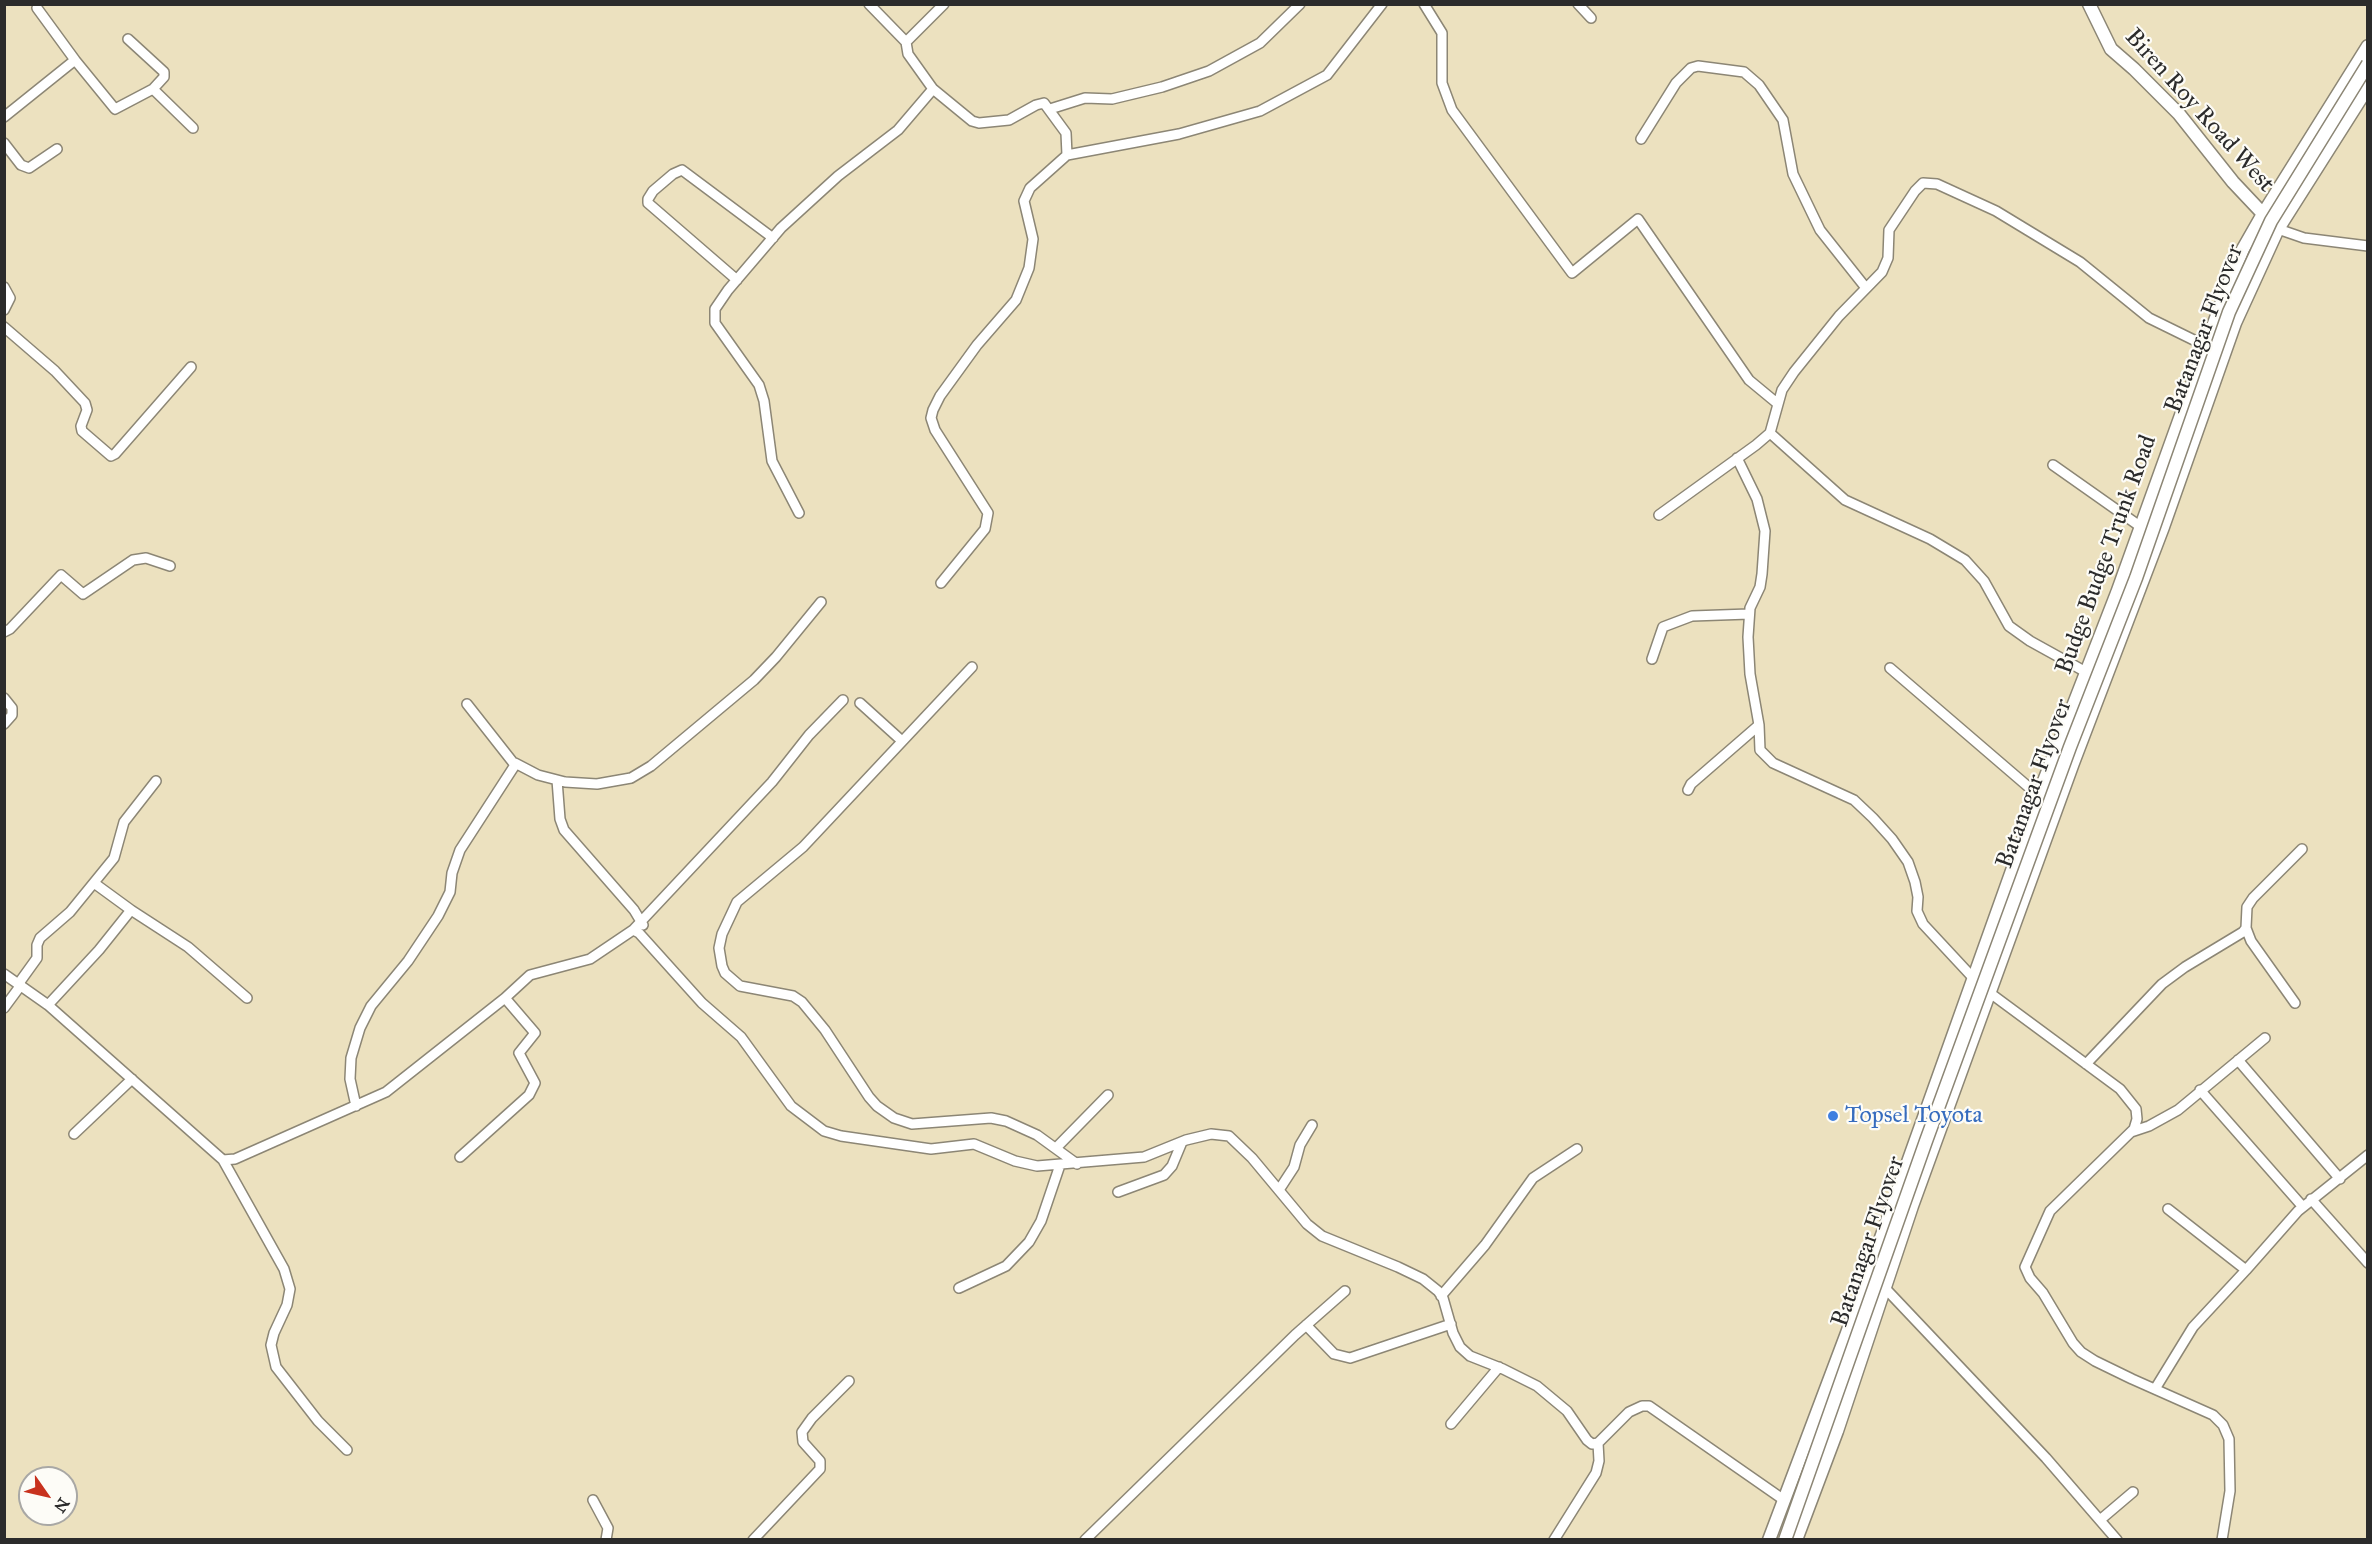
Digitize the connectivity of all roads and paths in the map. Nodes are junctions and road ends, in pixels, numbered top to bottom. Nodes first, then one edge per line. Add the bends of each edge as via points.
1 (869, 4) edge
2 (944, 4) edge
3 (1300, 4) edge
4 (1382, 4) edge
5 (1424, 4) edge
6 (1578, 4) edge
7 (2089, 4) edge
8 (37, 8) dead end
9 (1591, 18) dead end
10 (128, 39) dead end
11 (906, 42) junction
12 (2367, 46) edge
13 (75, 60) junction
14 (2367, 64) edge
15 (2367, 87) edge
16 (933, 88) junction
17 (153, 89) junction
18 (1050, 109) junction
19 (4, 117) edge
20 (193, 128) dead end
21 (1641, 139) dead end
22 (4, 143) edge
23 (57, 149) dead end
24 (1067, 155) junction
25 (2263, 214) junction
26 (2278, 229) junction
27 (773, 238) junction
28 (2367, 246) edge
29 (737, 280) junction
30 (4, 287) edge
31 (1866, 288) junction
32 (4, 310) edge
33 (4, 327) edge
34 (2206, 346) junction
35 (191, 367) dead end
36 (1778, 404) junction
37 (1770, 432) junction
38 (1737, 458) junction
39 (2053, 465) dead end
40 (799, 513) dead end
41 (1659, 515) dead end
42 (2142, 527) junction
43 (170, 566) dead end
44 (941, 583) dead end
45 (821, 602) dead end
46 (1749, 614) junction
47 (4, 632) edge
48 (1652, 659) dead end
49 (972, 667) dead end
50 (1890, 668) dead end
51 (2086, 672) junction
52 (4, 698) edge
53 (843, 700) dead end
54 (860, 703) dead end
55 (467, 704) dead end
56 (4, 724) edge
57 (1759, 725) junction
58 (902, 741) junction
59 (515, 763) junction
60 (557, 780) junction
61 (156, 781) dead end
62 (1688, 790) dead end
63 (2039, 796) junction
64 (2302, 849) dead end
65 (94, 884) junction
66 (131, 910) junction
67 (642, 921) junction
68 (2246, 928) junction
69 (633, 930) junction
70 (644, 938) junction
71 (4, 974) edge
72 (1973, 978) junction
73 (20, 984) junction
74 (1990, 994) junction
75 (247, 998) dead end
76 (505, 998) junction
77 (2295, 1003) dead end
78 (48, 1005) junction
79 (4, 1008) edge
80 (2265, 1038) dead end
81 (2238, 1060) junction
82 (2086, 1064) junction
83 (132, 1079) junction
84 (2200, 1090) junction
85 (1108, 1095) dead end
86 (356, 1106) junction
87 (1312, 1125) dead end
88 (2132, 1132) junction
89 (74, 1134) dead end
90 (1182, 1142) junction
91 (1056, 1148) junction
92 (1577, 1149) dead end
93 (2367, 1155) edge
94 (460, 1157) dead end
95 (223, 1160) junction
96 (1077, 1164) junction
97 (1059, 1165) junction
98 (2340, 1179) junction
99 (1279, 1190) junction
100 (1118, 1192) dead end
101 (2312, 1199) junction
102 (2303, 1207) junction
103 (2168, 1209) dead end
104 (2367, 1263) edge
105 (2246, 1270) junction
106 (1884, 1287) junction
107 (959, 1288) dead end
108 (1345, 1291) dead end
109 (1442, 1296) junction
110 (1451, 1324) junction
111 (1306, 1325) junction
112 (1499, 1367) junction
113 (849, 1381) dead end
114 (2154, 1389) junction
115 (1451, 1424) dead end
116 (1598, 1443) junction
117 (347, 1450) dead end
118 (2133, 1492) dead end
119 (593, 1500) dead end
120 (1784, 1500) junction
121 (2100, 1520) junction
122 (606, 1539) edge
123 (753, 1539) edge
124 (1085, 1539) edge
125 (1554, 1539) edge
126 (1769, 1539) edge
127 (1785, 1539) edge
128 (1796, 1539) edge
129 (2117, 1539) edge
130 (2222, 1539) edge

1 - 11 street
2 - 11 street
3 - 18 street via 1260,44 1209,71 1112,99 1084,98
4 - 24 street via 1327,75 1260,111 1179,134
5 - 36 street via 1442,33 1442,83 1452,110 1572,273 1638,219 1749,380
6 - 9 street
7 - 25 street, Biren Roy Road West via 2110,49 2179,114
8 - 13 street
10 - 17 street via 165,74
11 - 16 street via 908,54
12 - 25 street, Budge Budge Trunk Road
13 - 17 street via 114,109
13 - 19 street
14 - 127 street, Batanagar Flyover, bridge via 2271,221 2229,312 2136,578 1930,1130
15 - 26 street, Budge Budge Trunk Road
16 - 18 street via 979,123 1009,120 1044,103
16 - 27 street via 898,130 838,176
17 - 20 street
18 - 24 street via 1066,133
21 - 31 street via 1676,83 1690,68 1744,72 1759,85 1783,120 1793,174 1820,230
22 - 23 street via 21,165 29,168
24 - 44 street via 1030,188 1024,201 1033,239 1032,253 1016,300 977,345 933,410 935,430 988,513 985,529
25 - 26 street, Biren Roy Road West
25 - 34 street, Budge Budge Trunk Road via 2243,249
26 - 28 street via 2304,238
26 - 74 street, Budge Budge Trunk Road via 2235,323
27 - 29 street
27 - 29 street via 682,170 653,191 648,204
29 - 40 street via 715,309 714,320 759,385 772,461
30 - 32 street via 10,298
31 - 34 street via 1886,264 1889,230 1895,220 1919,185 1931,182 1996,211 2071,255 2149,318
31 - 36 street via 1794,372
33 - 35 street via 85,403 82,431 111,456
34 - 42 street, Budge Budge Trunk Road
36 - 37 street
37 - 38 street
37 - 51 street via 1845,500 1930,539 1965,560 1984,581 2009,626
38 - 41 street
38 - 46 street via 1757,499 1765,531 1760,587
39 - 42 street
42 - 51 street, Budge Budge Trunk Road
43 - 47 street via 146,558 133,560 83,594 61,575
45 - 60 street via 754,680 651,766 619,781 597,784
46 - 48 street via 1692,616 1663,627
46 - 57 street via 1750,674
49 - 58 street
50 - 63 street
51 - 63 street, Budge Budge Trunk Road
52 - 56 street via 12,708 12,715
53 - 67 street
54 - 58 street
55 - 59 street
57 - 62 street
57 - 72 street via 1763,755 1854,800 1892,839 1916,882 1919,918
58 - 91 street via 803,847 737,902 722,934 722,966 740,986 793,996 802,1002 869,1097 894,1118 912,1124 991,1118 1021,1126
59 - 60 street via 538,776
59 - 86 street via 460,850 450,892 438,916 371,1006 360,1028 351,1058 350,1079
60 - 67 street via 564,830
61 - 65 street via 124,822 116,853
63 - 72 street, Budge Budge Trunk Road
64 - 68 street via 2253,898 2247,907
65 - 66 street
65 - 73 street via 40,938 37,958
66 - 75 street via 188,948
66 - 78 street
67 - 69 street
67 - 70 street
68 - 77 street
68 - 82 street via 2162,984
69 - 70 street
69 - 76 street via 590,959 530,975
70 - 97 street via 702,1003 741,1037 791,1106 824,1131 931,1149 974,1144 1015,1161
71 - 73 street
72 - 74 street
72 - 120 street, Budge Budge Trunk Road
73 - 78 street
73 - 79 street
74 - 82 street
74 - 106 street, Budge Budge Trunk Road
76 - 86 street via 386,1092
76 - 94 street via 534,1029 534,1036 519,1053 536,1083 529,1095
78 - 83 street
80 - 81 street
81 - 84 street
81 - 98 street
82 - 88 street via 2120,1089 2136,1109
83 - 89 street
83 - 95 street
84 - 88 street via 2178,1110
84 - 102 street
85 - 91 street
86 - 95 street via 235,1159
87 - 99 street
88 - 114 street via 2050,1211 2025,1267 2081,1352
90 - 96 street via 1144,1157
90 - 99 street via 1211,1134 1228,1136
90 - 100 street via 1164,1175
91 - 96 street
92 - 109 street via 1533,1178
93 - 98 street
95 - 117 street via 284,1269 290,1289 271,1345 276,1367 318,1421
96 - 97 street
97 - 107 street via 1041,1221 1029,1242 1006,1266
98 - 101 street
99 - 109 street via 1322,1236 1423,1279
101 - 102 street
101 - 104 street
102 - 105 street
103 - 105 street
105 - 114 street via 2193,1327
106 - 121 street
106 - 128 street, Budge Budge Trunk Road via 1837,1431
108 - 111 street
109 - 110 street
110 - 111 street via 1350,1358 1334,1354
110 - 112 street via 1460,1347 1470,1356
111 - 124 street
112 - 115 street
112 - 116 street via 1537,1386 1567,1411 1587,1440
113 - 123 street via 802,1432 803,1442 820,1461 820,1469
114 - 130 street via 2213,1415 2223,1425 2229,1439 2230,1491
116 - 120 street via 1629,1412 1649,1406
116 - 125 street via 1596,1473
118 - 121 street
119 - 122 street via 608,1528
120 - 126 street, Budge Budge Trunk Road
121 - 129 street

